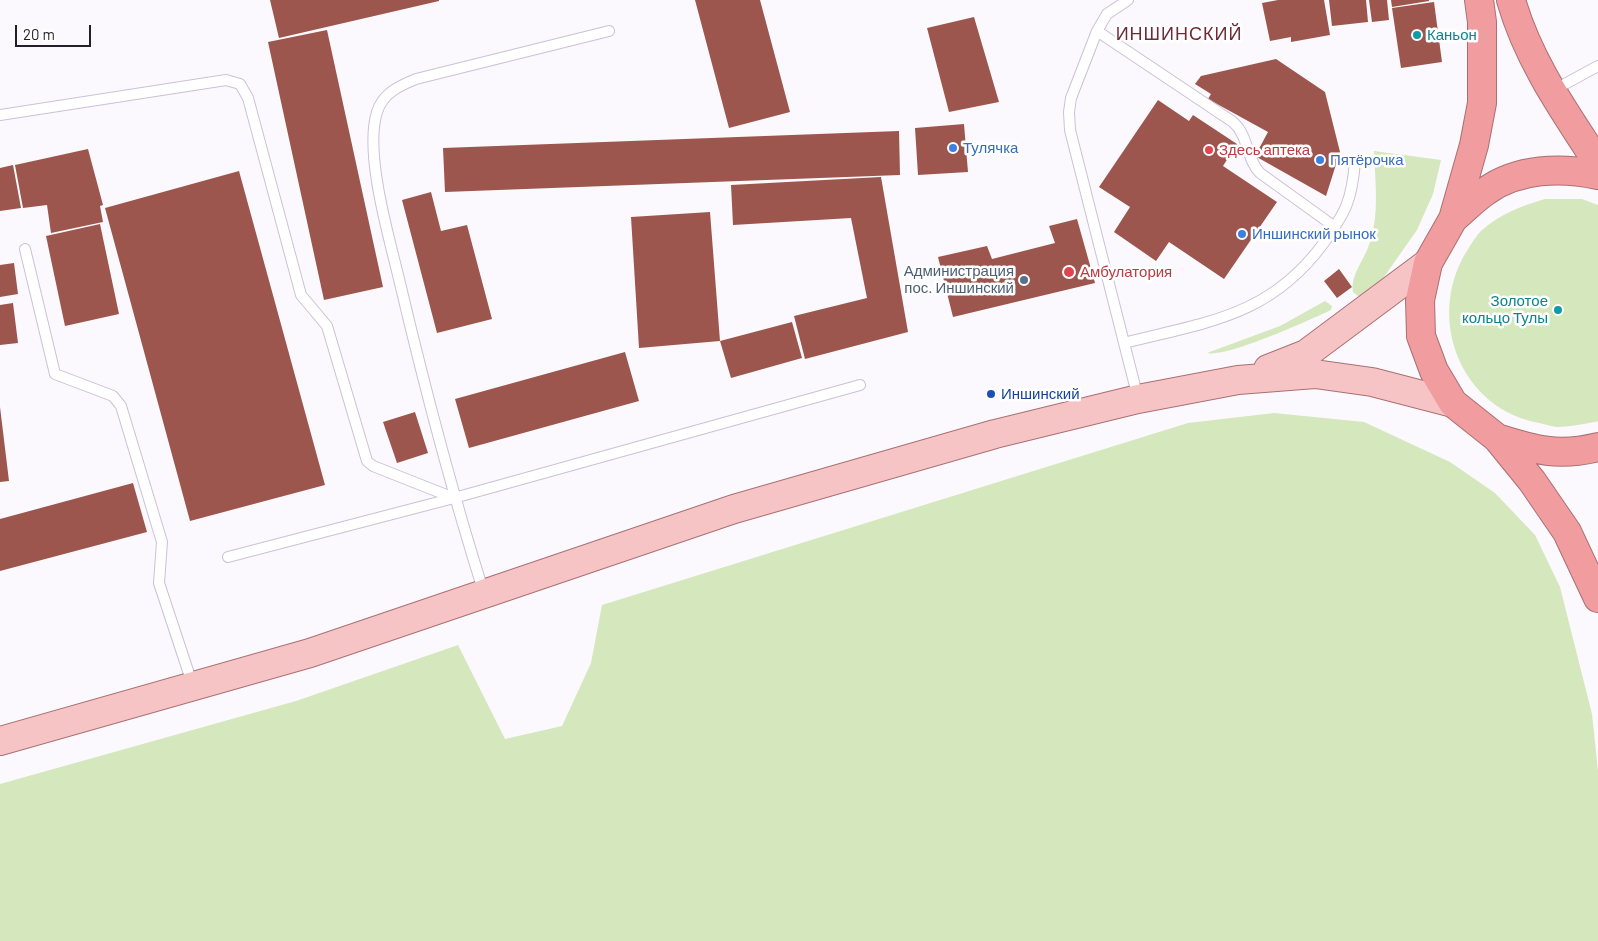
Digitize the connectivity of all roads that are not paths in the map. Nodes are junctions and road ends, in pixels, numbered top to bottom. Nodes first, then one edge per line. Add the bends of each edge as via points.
1 (1128, 0) edge
2 (1479, 0) edge
3 (1516, 8) edge
4 (609, 31) dead end
5 (1097, 31) junction
6 (1598, 66) edge
7 (1551, 91) junction
8 (0, 115) edge
9 (1355, 161) dead end
10 (1598, 163) edge
11 (1598, 175) edge
12 (1453, 219) junction
13 (1335, 227) junction
14 (25, 249) dead end
15 (1428, 263) junction
16 (1124, 343) junction
17 (1238, 380) junction
18 (860, 385) dead end
19 (1138, 399) junction
20 (1453, 403) junction
21 (1497, 438) junction
22 (1598, 448) edge
23 (454, 498) junction
24 (228, 557) dead end
25 (484, 594) junction
26 (1598, 598) edge
27 (194, 687) junction
28 (0, 741) edge

1 - 5 lane via 1107,14
2 - 12 highway via 1482,103
3 - 7 highway
4 - 23 lane via 416,80 390,93 377,111 375,162 386,225
5 - 13 lane via 1234,122 1242,130 1253,164 1260,173
5 - 16 lane via 1071,98 1069,120
6 - 7 lane
7 - 10 highway
8 - 23 lane via 226,80 240,84 248,98 301,296 327,326 367,461
9 - 13 lane via 1349,202
11 - 12 highway via 1577,170 1544,170 1514,178 1487,190
12 - 15 highway
13 - 16 lane via 1302,269 1258,304 1225,317
14 - 27 lane via 55,374 113,396 121,406 162,545 160,583
15 - 17 main road via 1306,354
15 - 20 highway via 1420,300 1421,336 1434,371
16 - 19 lane
17 - 19 main road
17 - 20 main road via 1314,374 1372,382
18 - 23 lane
19 - 25 main road via 985,437 734,509
20 - 21 highway
21 - 22 highway via 1539,451 1576,452
21 - 26 highway via 1567,532
23 - 24 lane
23 - 25 lane
25 - 27 main road via 310,653
27 - 28 main road

